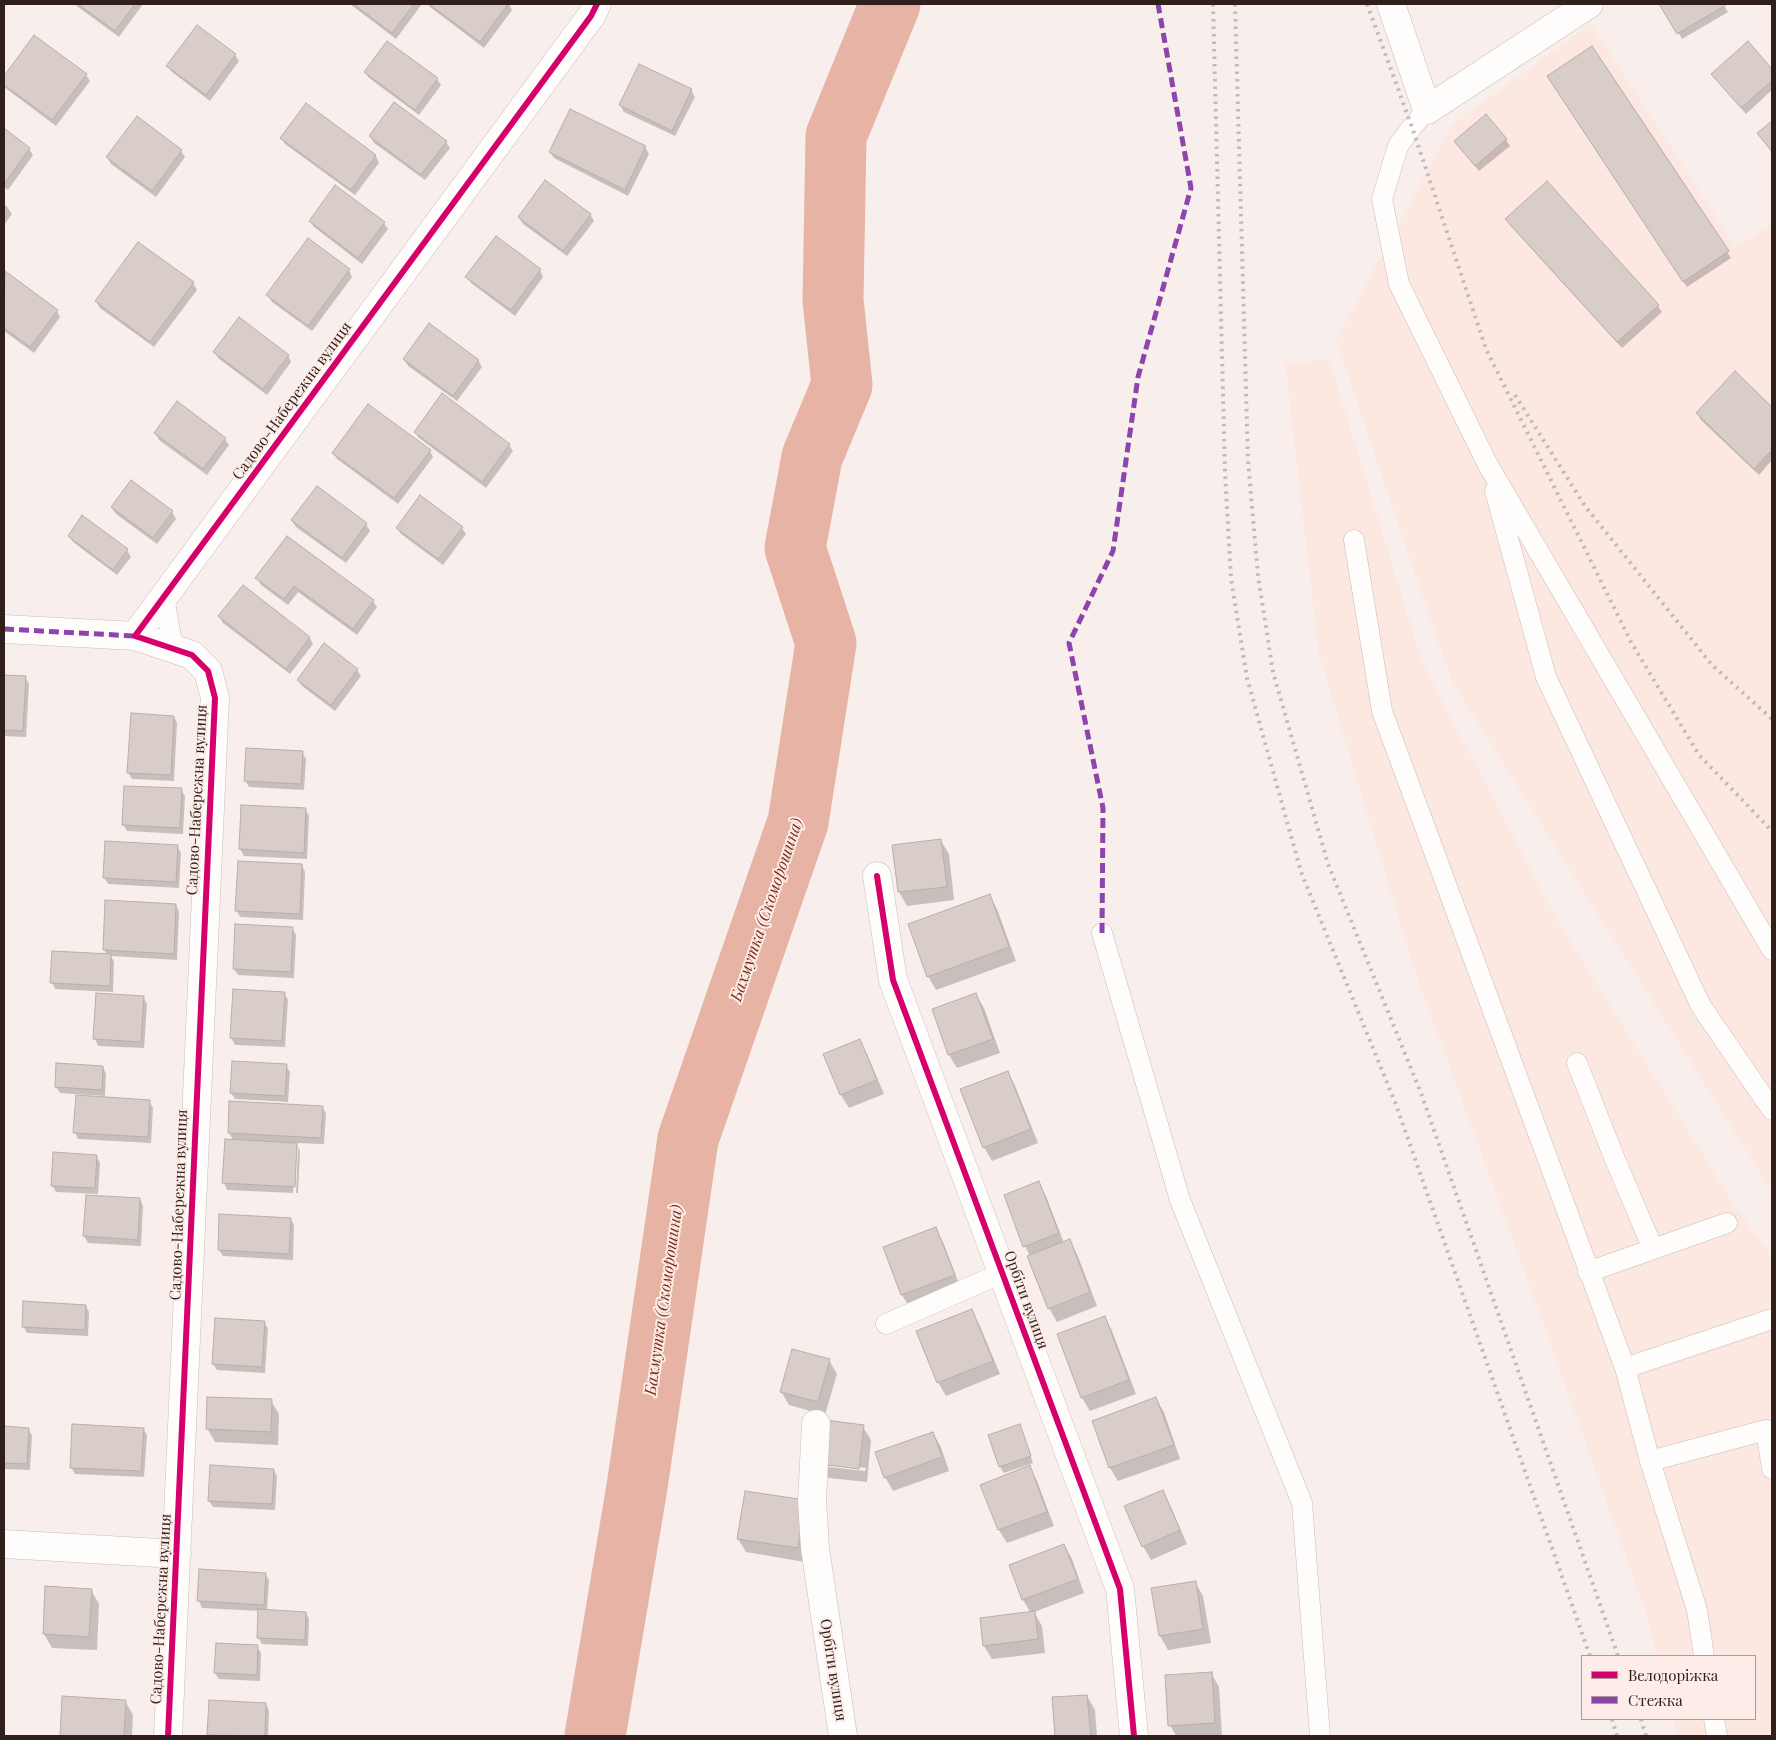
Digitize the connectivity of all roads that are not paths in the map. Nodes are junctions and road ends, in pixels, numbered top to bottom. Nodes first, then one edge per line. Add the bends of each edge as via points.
1 (597, 4) edge
2 (1391, 4) edge
3 (1589, 4) edge
4 (1427, 110) junction
5 (1488, 465) junction
6 (1354, 540) dead end
7 (164, 597) junction
8 (4, 629) edge
9 (135, 636) junction
10 (173, 649) junction
11 (877, 876) dead end
12 (1102, 933) dead end
13 (1772, 950) edge
14 (1577, 1063) dead end
15 (1772, 1110) edge
16 (1727, 1223) dead end
17 (1653, 1249) junction
18 (1002, 1272) junction
19 (1588, 1272) junction
20 (1772, 1319) edge
21 (886, 1324) dead end
22 (1625, 1368) junction
23 (816, 1424) dead end
24 (1650, 1461) junction
25 (1772, 1469) edge
26 (4, 1544) edge
27 (177, 1554) junction
28 (1704, 1655) edge
29 (1714, 1720) edge
30 (168, 1736) edge
31 (843, 1736) edge
32 (1134, 1736) edge
33 (1320, 1736) edge
34 (1717, 1736) edge

1 - 7 street, Садово-Набережна вулиця
2 - 4 street
3 - 4 street
4 - 5 lane via 1398,146 1382,199 1399,284
5 - 13 lane
5 - 15 lane via 1546,677 1701,1006
6 - 19 lane via 1382,711
7 - 9 street, Садово-Набережна вулиця
7 - 10 lane
8 - 9 street
9 - 10 street, Садово-Набережна вулиця
10 - 27 street, Садово-Набережна вулиця via 192,655 208,671 214,698
11 - 18 street, Орбіти вулиця via 893,980
12 - 33 lane via 1180,1200 1302,1503
14 - 17 lane
16 - 17 lane
17 - 19 lane
18 - 21 lane
18 - 32 street, Орбіти вулиця via 1120,1589
19 - 22 lane
20 - 22 lane
22 - 24 lane
23 - 31 street, Орбіти вулиця via 812,1500 815,1548
24 - 25 lane via 1766,1430
24 - 28 lane via 1697,1610
26 - 27 street
27 - 30 street, Садово-Набережна вулиця
29 - 34 lane

